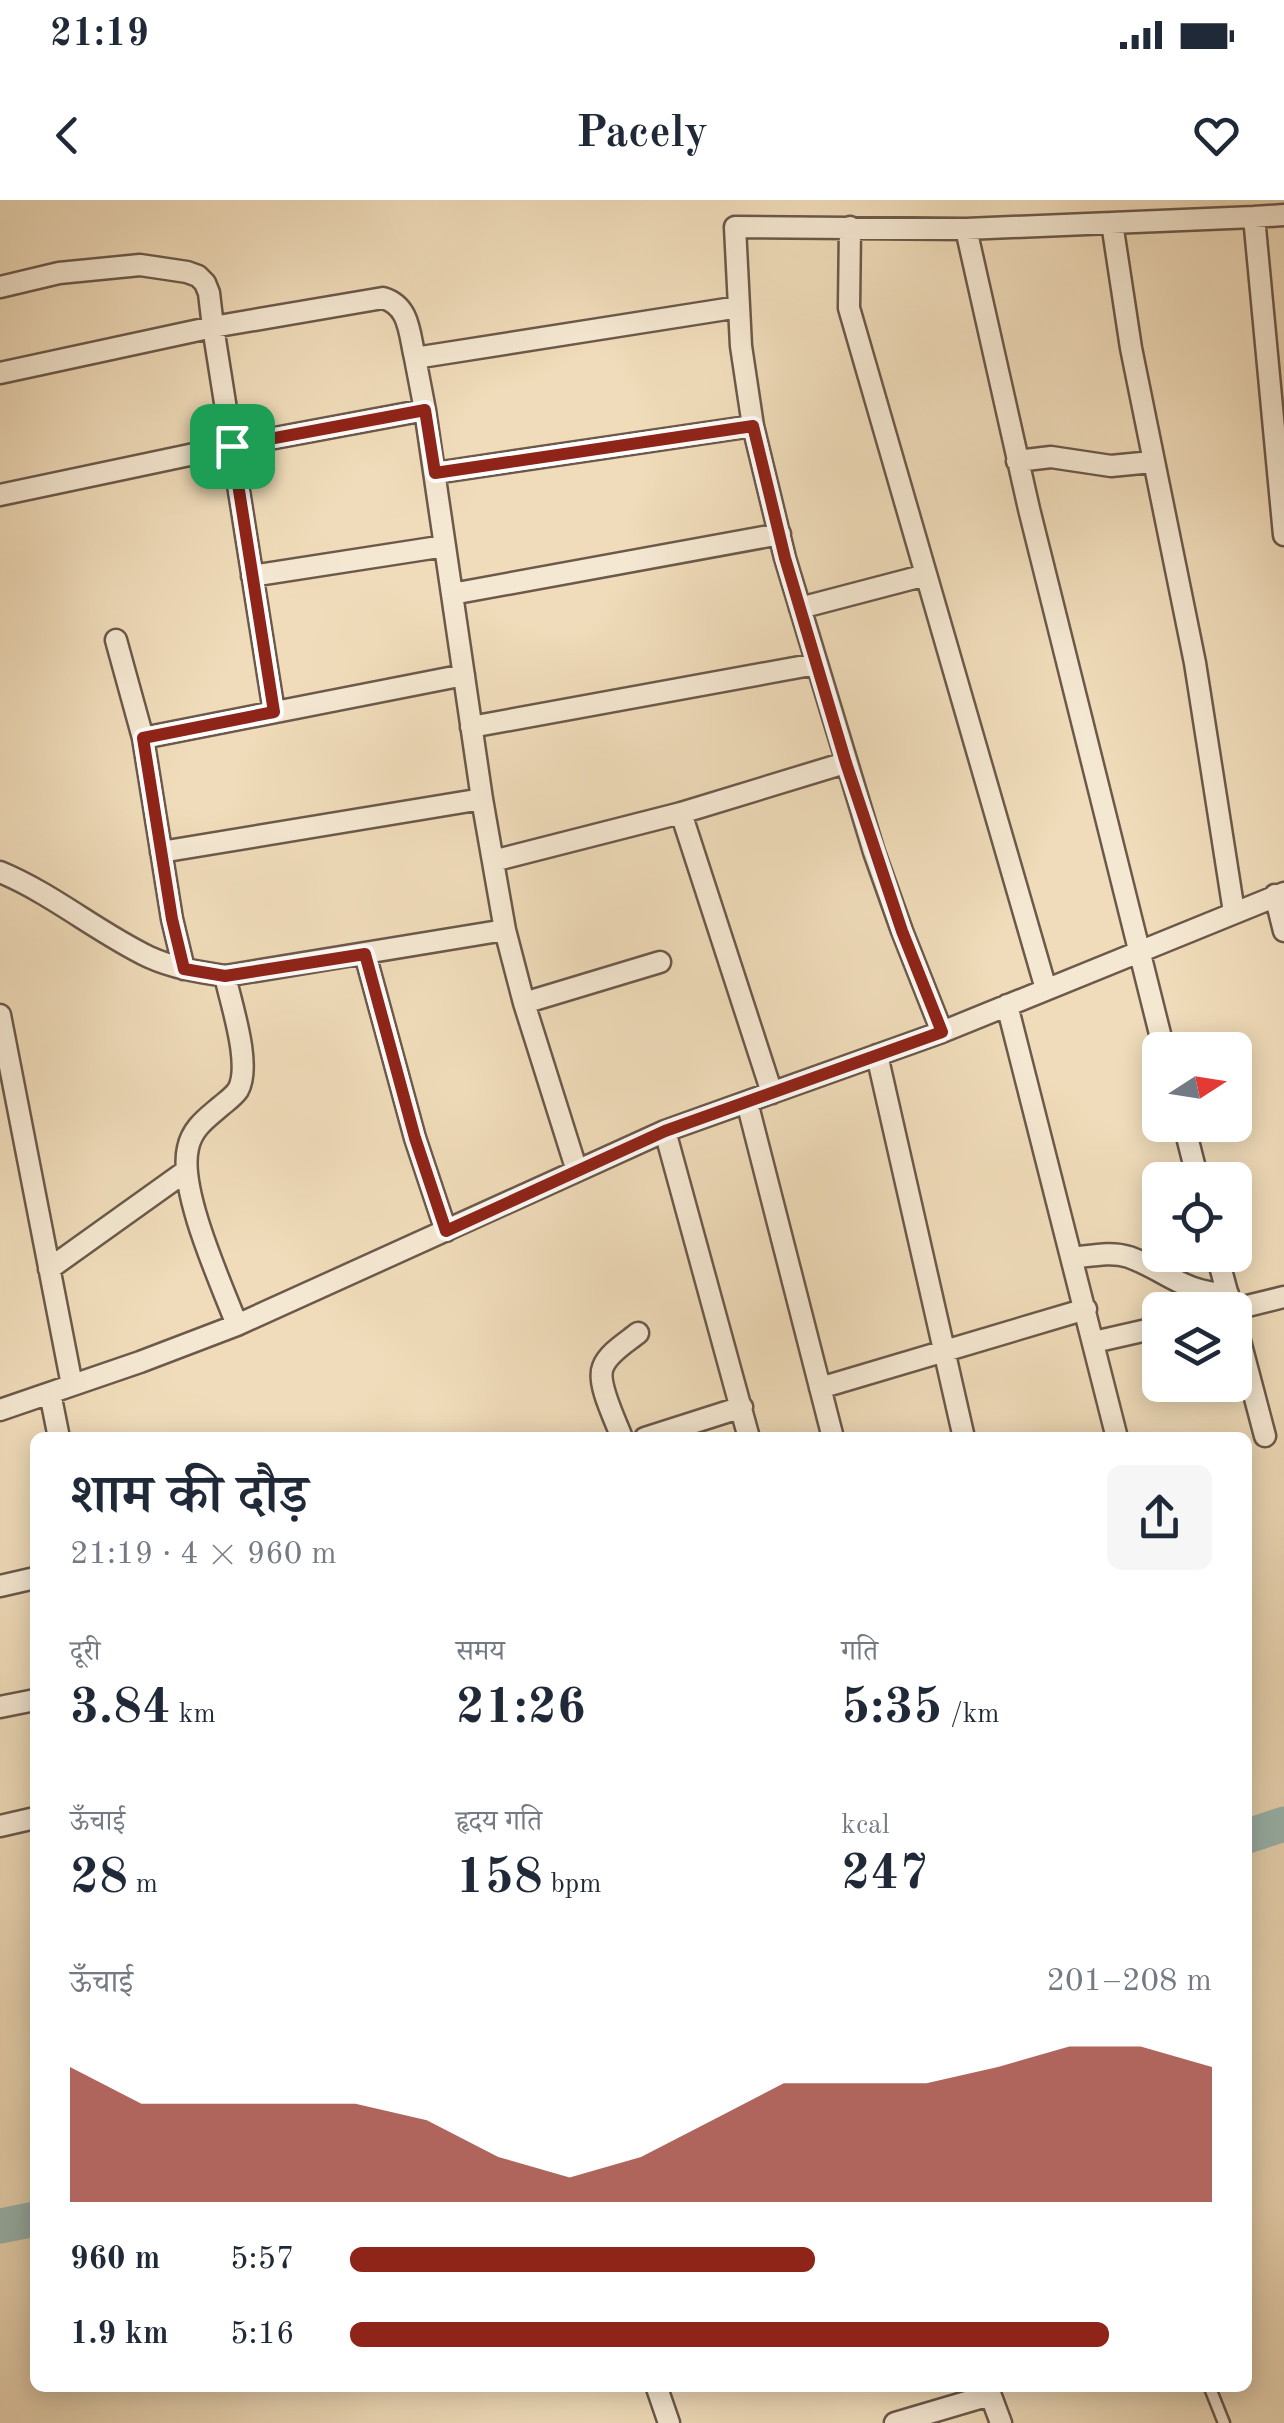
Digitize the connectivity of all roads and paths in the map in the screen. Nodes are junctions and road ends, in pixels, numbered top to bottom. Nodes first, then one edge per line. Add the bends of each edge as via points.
1 (1170, 210) edge
2 (1284, 216) edge
3 (1254, 217) junction
4 (1112, 223) junction
5 (850, 226) junction
6 (966, 229) junction
7 (0, 287) edge
8 (739, 306) junction
9 (213, 327) junction
10 (1275, 356) edge
11 (415, 358) junction
12 (0, 373) edge
13 (425, 410) junction
14 (753, 426) junction
15 (232, 446) junction
16 (1018, 461) junction
17 (1152, 462) junction
18 (435, 473) junction
19 (0, 495) edge
20 (780, 534) junction
21 (1284, 535) edge
22 (445, 546) junction
23 (926, 575) junction
24 (252, 576) junction
25 (452, 594) junction
26 (800, 608) junction
27 (116, 640) dead end
28 (816, 664) junction
29 (464, 676) junction
30 (274, 712) junction
31 (471, 727) junction
32 (143, 738) junction
33 (846, 763) junction
34 (482, 799) junction
35 (680, 812) junction
36 (161, 852) junction
37 (493, 862) junction
38 (0, 872) edge
39 (1280, 894) edge
40 (1234, 912) junction
41 (505, 930) junction
42 (1284, 931) edge
43 (1138, 951) junction
44 (365, 954) junction
45 (660, 962) dead end
46 (184, 969) junction
47 (225, 976) junction
48 (1046, 989) junction
49 (524, 1003) junction
50 (1007, 1005) junction
51 (0, 1015) edge
52 (942, 1032) junction
53 (1159, 1032) edge
54 (877, 1055) junction
55 (772, 1093) junction
56 (748, 1102) junction
57 (665, 1131) junction
58 (186, 1171) junction
59 (576, 1172) junction
60 (446, 1231) junction
61 (1072, 1258) junction
62 (50, 1269) junction
63 (1203, 1292) edge
64 (1284, 1296) edge
65 (1252, 1302) edge
66 (1086, 1309) junction
67 (238, 1326) junction
68 (1142, 1331) edge
69 (638, 1333) dead end
70 (1094, 1342) junction
71 (945, 1350) junction
72 (72, 1385) junction
73 (820, 1388) junction
74 (1252, 1389) edge
75 (50, 1393) junction
76 (742, 1407) junction
77 (0, 1410) edge
78 (58, 1432) edge
79 (620, 1432) edge
80 (664, 1432) edge
81 (748, 1432) edge
82 (831, 1432) edge
83 (963, 1432) edge
84 (1116, 1432) edge
85 (1264, 1436) dead end
86 (30, 1579) edge
87 (0, 1586) edge
88 (30, 1701) edge
89 (0, 1707) edge
90 (30, 1819) edge
91 (0, 1826) edge
92 (658, 2392) edge
93 (986, 2392) edge
94 (989, 2392) edge
95 (1212, 2392) edge
96 (669, 2423) edge
97 (895, 2423) edge
98 (1001, 2423) edge
99 (1224, 2423) edge

1 - 3 street
1 - 4 street
2 - 3 street
3 - 10 street
4 - 6 street
4 - 17 street
5 - 6 street
5 - 8 street via 735,227
5 - 23 street via 849,308
6 - 16 street
7 - 9 street via 140,265 187,272 205,283
8 - 11 street
8 - 14 street
9 - 11 street via 383,298 401,307
9 - 12 street
9 - 15 street
10 - 21 street
11 - 13 street
13 - 15 street
13 - 18 street
14 - 18 street
14 - 20 street
15 - 19 street
15 - 24 street
16 - 17 street
16 - 43 street
17 - 40 street via 1195,663
18 - 22 street
20 - 25 street
20 - 26 street
22 - 24 street
22 - 25 street
23 - 26 street
23 - 48 street
24 - 30 street
25 - 29 street
26 - 28 street
27 - 32 street
28 - 31 street
28 - 33 street
29 - 30 street
29 - 31 street
30 - 32 street
31 - 34 street
32 - 36 street
33 - 35 street
33 - 52 street
34 - 36 street
34 - 37 street
35 - 37 street
35 - 55 street
36 - 46 street
37 - 41 street
38 - 46 street via 151,958
39 - 40 street
39 - 42 street
40 - 43 street
41 - 44 street
41 - 49 street
43 - 48 street
43 - 53 street
44 - 47 street
44 - 60 street
45 - 49 street
46 - 47 street
47 - 58 street via 243,1076 237,1093 196,1128
48 - 50 street
49 - 59 street
50 - 52 street
50 - 61 street
51 - 62 street
52 - 54 street
54 - 55 street
54 - 71 street
55 - 56 street
56 - 57 street
56 - 73 street
57 - 59 street
57 - 76 street
58 - 62 street
58 - 67 street
59 - 60 street
60 - 67 street
61 - 63 street via 1128,1257
61 - 66 street
62 - 72 street
64 - 65 street
66 - 70 street
66 - 71 street
67 - 72 street
68 - 70 street
69 - 79 street via 602,1367
70 - 84 street
71 - 73 street
71 - 83 street
72 - 75 street
73 - 82 street
74 - 85 street
75 - 77 street
75 - 78 street
76 - 80 street
76 - 81 street
86 - 87 street
88 - 89 street
90 - 91 street
92 - 96 street
93 - 97 street
94 - 98 street
95 - 99 lane

